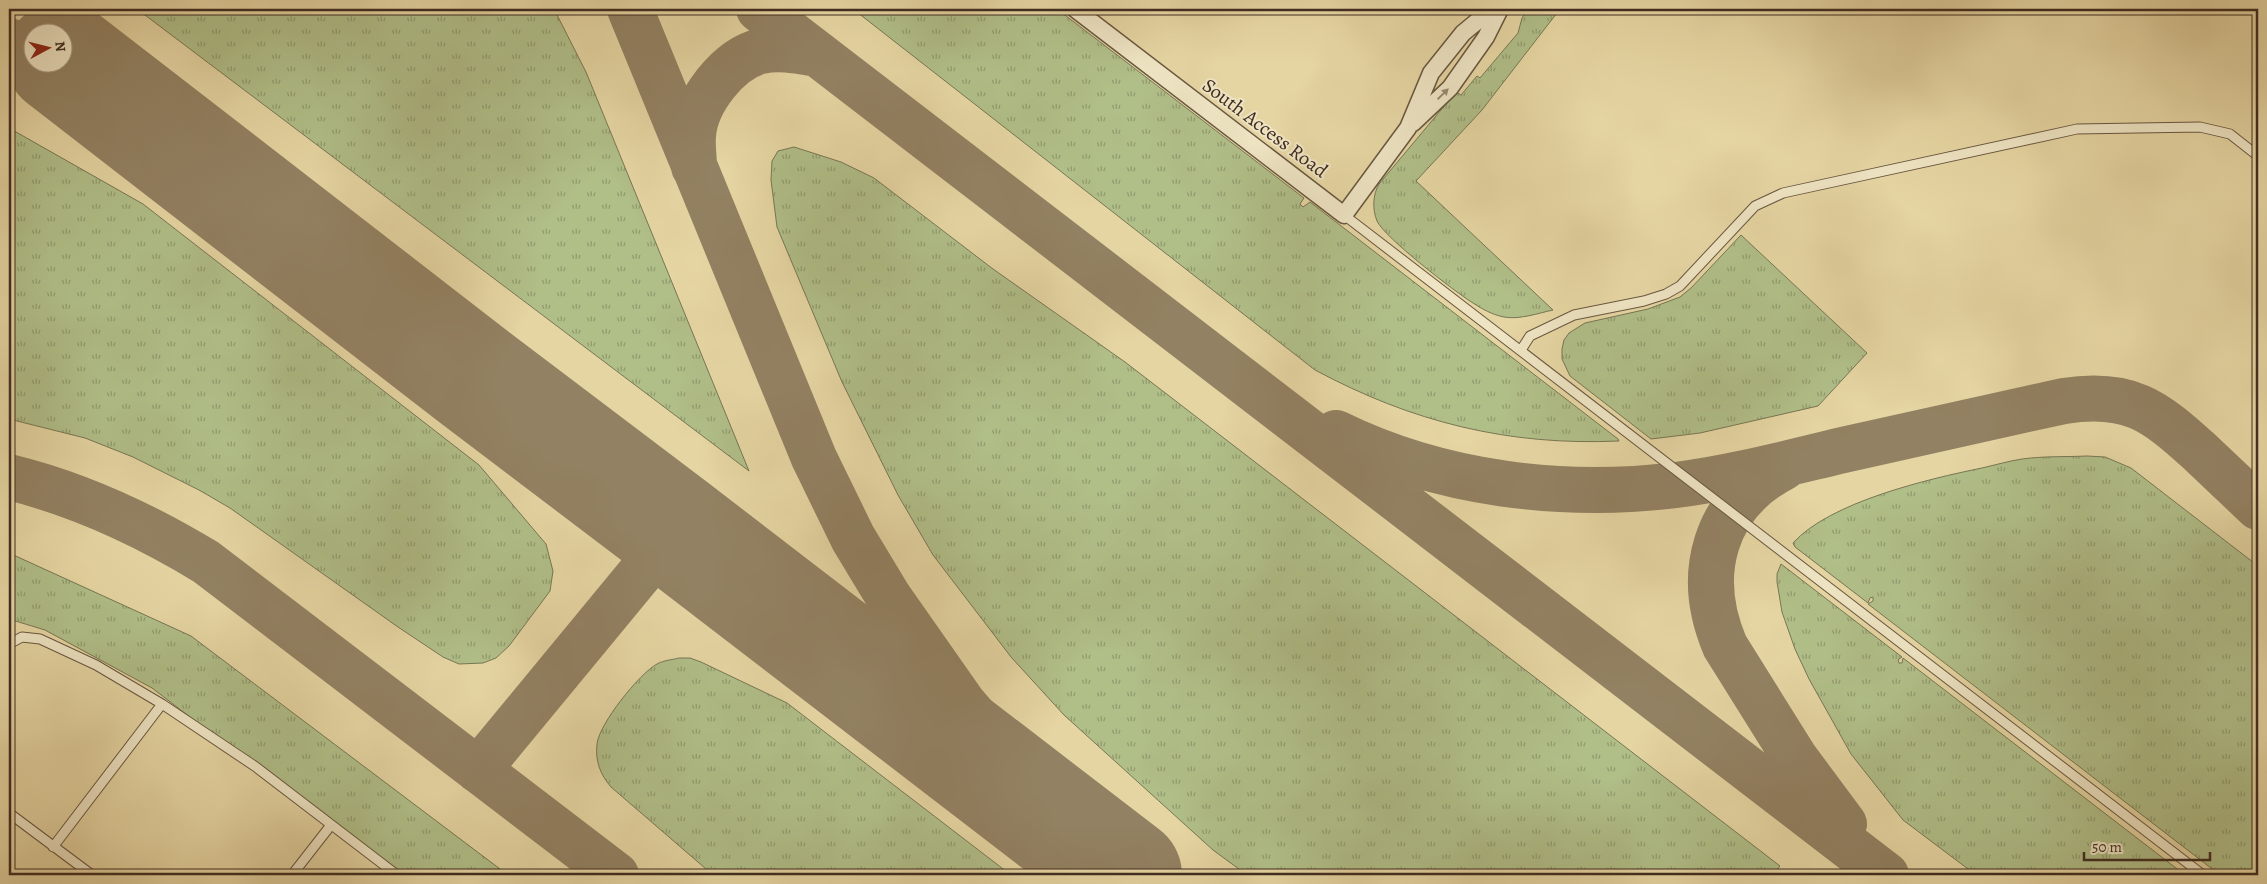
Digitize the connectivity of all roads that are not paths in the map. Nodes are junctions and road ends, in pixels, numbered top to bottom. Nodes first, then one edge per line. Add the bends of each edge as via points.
1 (1075, 9) edge
2 (1492, 9) edge
3 (1500, 9) edge
4 (1408, 128) junction
5 (2258, 156) edge
6 (1344, 215) junction
7 (1521, 350) junction
8 (9, 644) edge
9 (162, 704) junction
10 (9, 813) edge
11 (331, 825) junction
12 (53, 847) junction
13 (92, 875) edge
14 (292, 875) edge
15 (397, 875) edge
16 (2203, 875) edge

1 - 6 street, South Access Road
2 - 4 street via 1463,32 1431,73
4 -> 3 street via 1450,88 1486,37
4 - 6 street
5 - 7 lane via 2230,134 2200,127 2076,128 1783,193 1755,206 1680,286 1644,301 1574,315 1530,336
6 - 7 lane
7 - 16 lane
8 - 9 lane via 22,636 40,639 96,665
9 - 11 lane
9 - 12 lane
10 - 12 lane
11 - 14 lane
11 - 15 lane
12 - 13 lane

